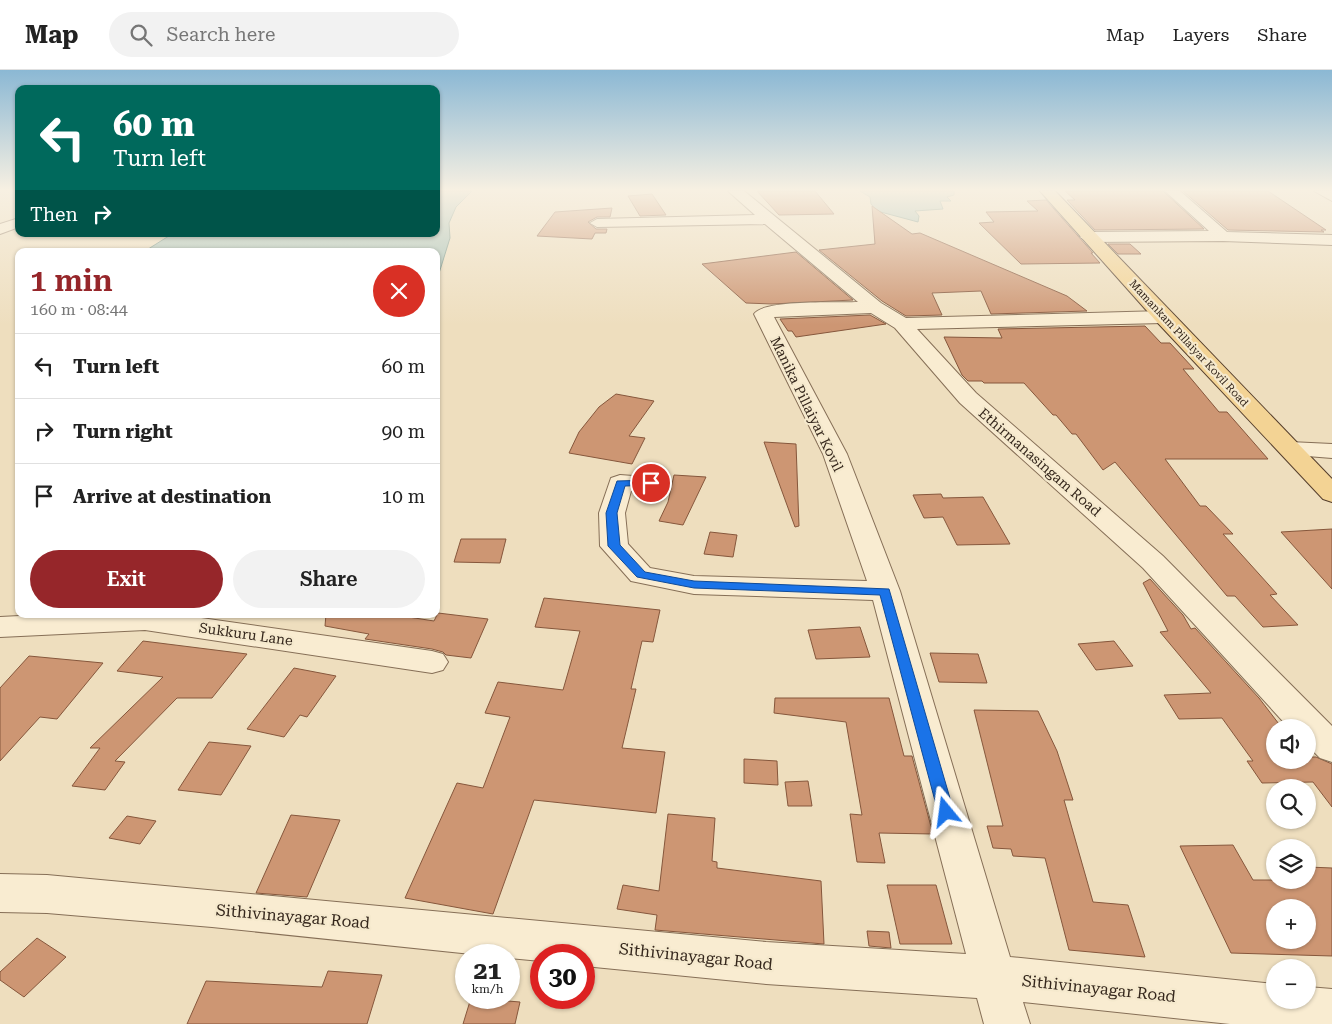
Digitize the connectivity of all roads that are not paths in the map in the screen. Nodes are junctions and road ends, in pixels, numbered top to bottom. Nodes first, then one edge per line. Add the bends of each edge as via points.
1 (787, 236) edge
2 (1223, 236) joint
3 (1088, 237) joint
4 (1332, 240) edge
5 (875, 307) junction
6 (1163, 317) junction
7 (902, 324) junction
8 (1290, 449) junction
9 (1332, 451) edge
10 (651, 483) dead end
11 (1332, 494) edge
12 (885, 592) junction
13 (0, 627) edge
14 (432, 662) dead end
15 (1332, 748) edge
16 (0, 893) edge
17 (992, 978) junction
18 (1332, 1012) edge
19 (1007, 1024) edge

1 - 5 street, Ethirmanasingam Road
2 - 3 street
2 - 4 street
3 - 6 main road, Mamankam Pillaiyar Kovil Road
5 - 7 street, Ethirmanasingam Road
5 - 12 street, Manika Pillaiyar Kovil via 775,310 763,314 835,454
6 - 7 street
6 - 8 main road, Mamankam Pillaiyar Kovil Road
7 - 15 street, Ethirmanasingam Road via 968,398 1153,562
8 - 9 street
8 - 11 main road, Mamankam Pillaiyar Kovil Road
10 - 12 street via 620,483 612,513 614,546 641,575 694,584
12 - 17 street, Manika Pillaiyar Kovil
13 - 14 street, Sukkuru Lane via 145,620
16 - 17 street, Sithivinayagar Road via 212,908 766,963
17 - 18 street, Sithivinayagar Road
17 - 19 street, Manika Pillaiyar Kovil

